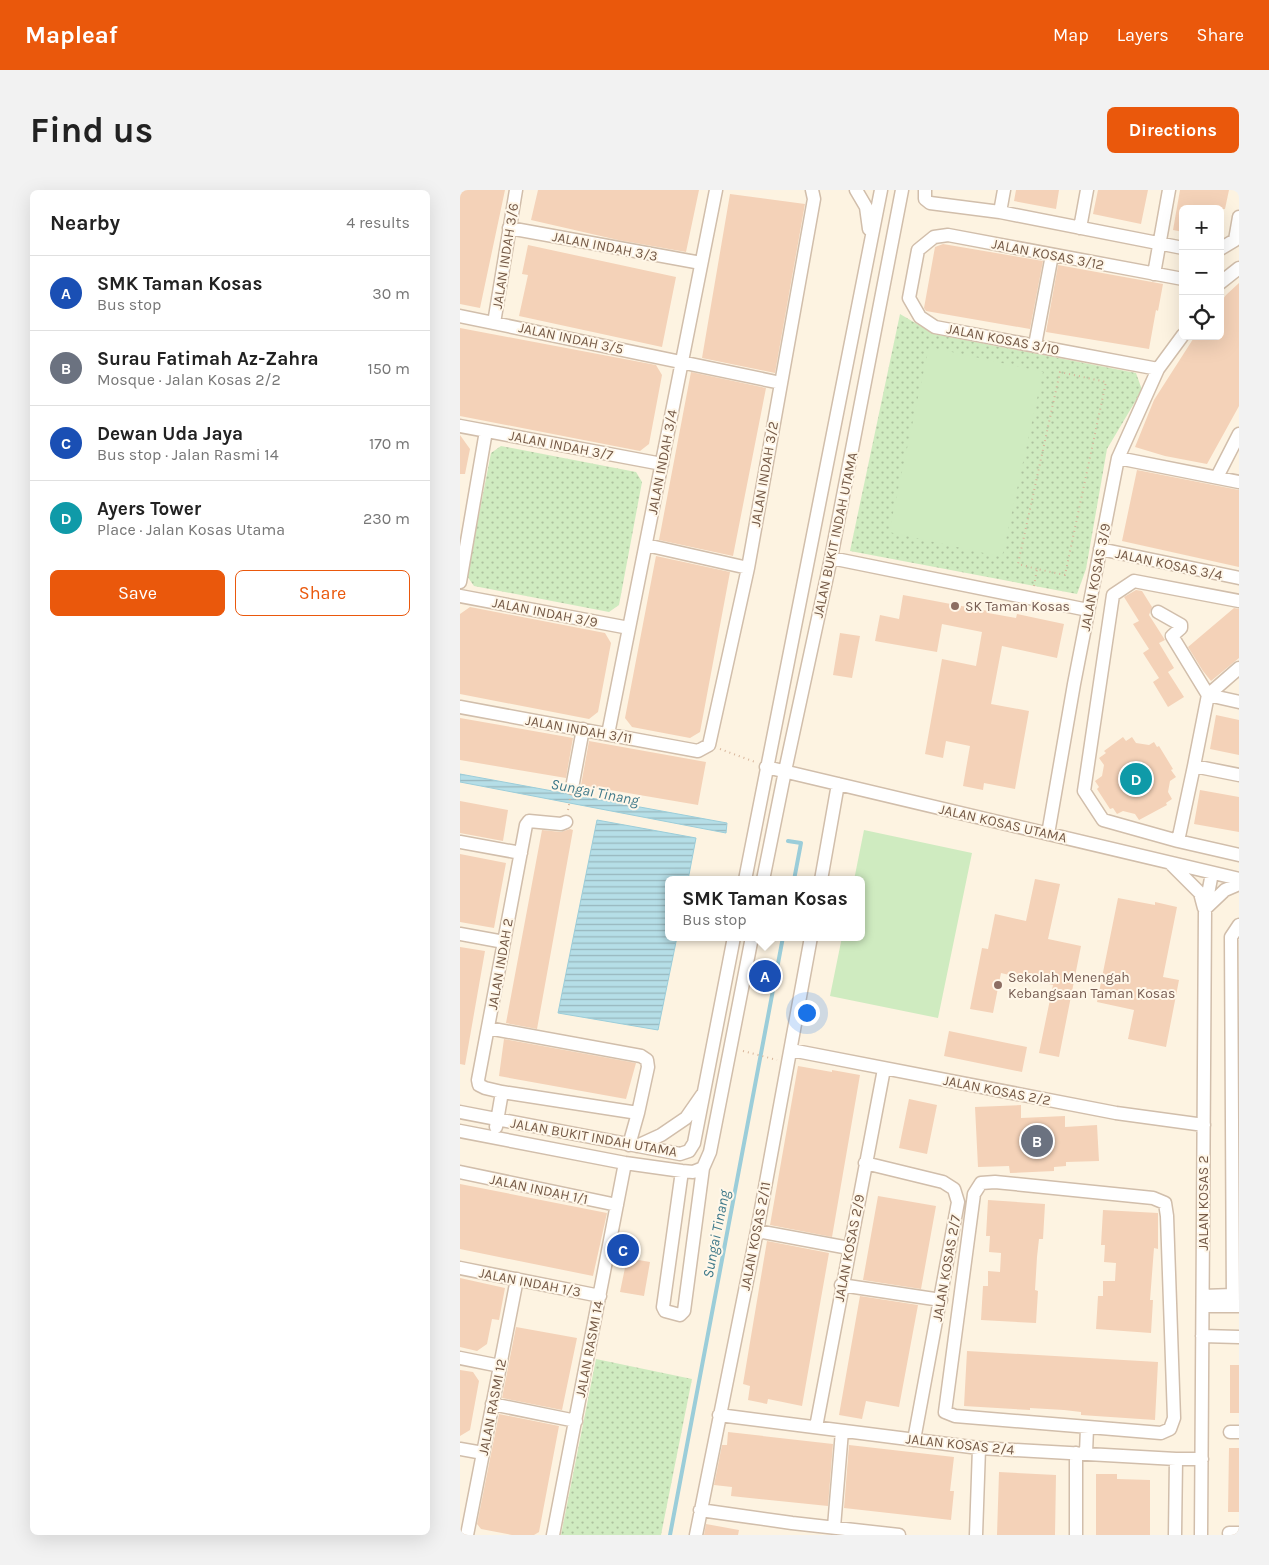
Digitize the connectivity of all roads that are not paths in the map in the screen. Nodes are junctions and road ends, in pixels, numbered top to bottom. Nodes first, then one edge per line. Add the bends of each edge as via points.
1 (516, 190) edge
2 (716, 190) edge
3 (812, 190) edge
4 (856, 190) edge
5 (881, 190) edge
6 (902, 190) edge
7 (925, 190) edge
8 (1004, 190) edge
9 (1087, 190) edge
10 (1169, 190) edge
11 (1000, 212) junction
12 (1239, 217) edge
13 (509, 228) junction
14 (1080, 228) junction
15 (870, 239) junction
16 (1158, 243) junction
17 (1179, 247) edge
18 (1224, 247) edge
19 (918, 250) joint
20 (1052, 255) junction
21 (702, 263) junction
22 (1239, 268) edge
23 (1154, 274) junction
24 (1179, 278) edge
25 (1224, 280) edge
26 (460, 316) edge
27 (494, 323) junction
28 (1179, 340) edge
29 (1035, 346) junction
30 (682, 361) junction
31 (1158, 369) junction
32 (781, 383) junction
33 (460, 426) edge
34 (486, 431) junction
35 (1239, 434) edge
36 (1118, 458) junction
37 (662, 464) junction
38 (1217, 477) junction
39 (1239, 482) edge
40 (646, 545) junction
41 (1100, 549) junction
42 (831, 558) junction
43 (748, 568) junction
44 (1239, 578) edge
45 (460, 582) edge
46 (460, 596) edge
47 (1239, 601) edge
48 (1088, 610) junction
49 (1158, 612) dead end
50 (629, 628) junction
51 (1239, 668) edge
52 (1208, 695) junction
53 (1239, 702) edge
54 (460, 707) edge
55 (582, 729) junction
56 (608, 734) junction
57 (704, 748) joint
58 (1194, 766) junction
59 (766, 767) junction
60 (785, 771) junction
61 (1239, 775) edge
62 (838, 784) junction
63 (572, 788) dead end
64 (566, 822) dead end
65 (1048, 834) junction
66 (1178, 841) junction
67 (460, 842) edge
68 (521, 853) junction
69 (1239, 856) edge
70 (1169, 863) junction
71 (1212, 873) junction
72 (746, 876) edge
73 (764, 876) edge
74 (822, 876) edge
75 (1239, 879) edge
76 (1239, 884) edge
77 (1205, 910) junction
78 (1239, 925) edge
79 (460, 934) edge
80 (733, 941) edge
81 (751, 941) edge
82 (810, 941) edge
83 (504, 942) junction
84 (488, 1028) junction
85 (791, 1050) junction
86 (884, 1069) junction
87 (705, 1090) junction
88 (502, 1092) junction
89 (460, 1112) edge
90 (638, 1113) junction
91 (1236, 1119) edge
92 (498, 1120) junction
93 (1204, 1125) junction
94 (460, 1131) edge
95 (494, 1137) junction
96 (633, 1145) junction
97 (625, 1163) junction
98 (865, 1163) junction
99 (703, 1168) junction
100 (682, 1171) junction
101 (460, 1172) edge
102 (617, 1205) junction
103 (756, 1231) junction
104 (849, 1248) junction
105 (460, 1268) edge
106 (517, 1279) junction
107 (842, 1285) junction
108 (600, 1296) junction
109 (941, 1300) junction
110 (1203, 1301) junction
111 (1235, 1302) edge
112 (1202, 1336) junction
113 (1239, 1337) edge
114 (460, 1358) edge
115 (500, 1366) junction
116 (492, 1404) junction
117 (719, 1415) junction
118 (576, 1421) junction
119 (816, 1427) junction
120 (1087, 1428) junction
121 (842, 1431) junction
122 (914, 1440) junction
123 (979, 1448) junction
124 (460, 1449) edge
125 (483, 1453) junction
126 (1081, 1453) junction
127 (1176, 1459) junction
128 (1202, 1459) junction
129 (700, 1510) junction
130 (834, 1527) junction
131 (791, 1529) edge
132 (467, 1535) edge
133 (554, 1535) edge
134 (696, 1535) edge
135 (899, 1535) edge
136 (976, 1535) edge
137 (1076, 1535) edge
138 (1174, 1535) edge
139 (1201, 1535) edge

1 - 13 street, JALAN INDAH 3/6
2 - 21 street, JALAN INDAH 3/4
3 - 32 street, JALAN INDAH 3/2 via 814,199
4 - 15 street via 866,207
5 - 15 street, JALAN BUKIT INDAH UTAMA
6 - 42 street, JALAN BUKIT INDAH UTAMA
7 - 11 street via 925,199 930,203
8 - 11 street
9 - 14 street
10 - 16 street
11 - 14 street
12 - 18 street via 1235,240
13 - 21 street, JALAN INDAH 3/3
13 - 27 street, JALAN INDAH 3/6
14 - 16 street
15 - 59 street, JALAN BUKIT INDAH UTAMA
16 - 17 street
16 - 23 street
19 - 20 street, JALAN KOSAS 3/12 via 934,237 948,234
19 - 29 street, JALAN KOSAS 3/10 via 909,298 920,317 935,327
20 - 23 street, JALAN KOSAS 3/12
20 - 29 street
21 - 30 street, JALAN INDAH 3/4
22 - 25 street
23 - 24 street, JALAN KOSAS 3/12
26 - 27 street, JALAN INDAH 3/5
27 - 30 street, JALAN INDAH 3/5
28 - 31 street, JALAN KOSAS 3/9
29 - 31 street, JALAN KOSAS 3/10
30 - 32 street, JALAN INDAH 3/5
30 - 37 street, JALAN INDAH 3/4
31 - 36 street, JALAN KOSAS 3/9
32 - 43 street, JALAN INDAH 3/2
33 - 34 street, JALAN INDAH 3/7
34 - 37 street, JALAN INDAH 3/7
34 - 45 street
35 - 38 street
36 - 38 street
36 - 41 street, JALAN KOSAS 3/9
37 - 40 street, JALAN INDAH 3/4
38 - 39 street
40 - 43 street
40 - 50 street, JALAN INDAH 3/4
41 - 44 street, JALAN KOSAS 3/4
41 - 48 street, JALAN KOSAS 3/9
42 - 48 street
42 - 60 street, JALAN BUKIT INDAH UTAMA
43 - 57 street, JALAN INDAH 3/2
46 - 50 street, JALAN INDAH 3/9
47 - 66 street via 1134,581 1113,595 1084,791 1103,820
48 - 65 street, JALAN KOSAS 3/9
49 - 52 street via 1181,625 1172,636
50 - 56 street, JALAN INDAH 3/4
51 - 52 street
52 - 53 street
52 - 58 street
54 - 55 street, JALAN INDAH 3/11
55 - 56 street, JALAN INDAH 3/11
55 - 63 street
56 - 57 street, JALAN INDAH 3/11
58 - 61 street
58 - 66 street
59 - 60 street, JALAN KOSAS UTAMA
59 - 72 street, JALAN BUKIT INDAH UTAMA
60 - 62 street, JALAN KOSAS UTAMA
60 - 73 street, JALAN BUKIT INDAH UTAMA
62 - 65 street, JALAN KOSAS UTAMA
62 - 74 street
64 - 68 street, JALAN INDAH 2 via 530,821 526,825
65 - 70 street, JALAN KOSAS UTAMA
66 - 69 street
67 - 68 street
68 - 83 street, JALAN INDAH 2
70 - 71 street, JALAN KOSAS UTAMA
70 - 77 street via 1200,893
71 - 75 street, JALAN KOSAS UTAMA
71 - 77 street, JALAN KOSAS 2
76 - 77 street via 1220,894
77 - 93 street, JALAN KOSAS 2
78 - 91 street via 1231,937
79 - 83 street
80 - 87 street, JALAN BUKIT INDAH UTAMA
81 - 99 street, JALAN BUKIT INDAH UTAMA via 710,1152
82 - 85 street, JALAN KOSAS 2/11
83 - 84 street, JALAN INDAH 2
84 - 88 street, JALAN INDAH 2 via 478,1080 485,1088
84 - 90 street via 642,1056 648,1067
85 - 86 street, JALAN KOSAS 2/2
85 - 103 street, JALAN KOSAS 2/11
86 - 93 street, JALAN KOSAS 2/2 via 1116,1113
86 - 98 street, JALAN KOSAS 2/9
87 - 96 street via 686,1118 660,1135
87 - 96 street, JALAN BUKIT INDAH UTAMA via 694,1143 689,1151 680,1154
88 - 90 street
88 - 92 street
89 - 92 street, JALAN BUKIT INDAH UTAMA
90 - 96 street
91 - 111 street
92 - 95 street
92 - 96 street, JALAN BUKIT INDAH UTAMA
93 - 110 street, JALAN KOSAS 2
94 - 95 street, JALAN BUKIT INDAH UTAMA
95 - 97 street, JALAN BUKIT INDAH UTAMA
97 - 100 street, JALAN BUKIT INDAH UTAMA
97 - 102 street, JALAN RASMI 14
98 - 104 street, JALAN KOSAS 2/9
98 - 109 street, JALAN KOSAS 2/7 via 944,1182 954,1189 958,1202
99 - 100 street, JALAN BUKIT INDAH UTAMA via 693,1172
99 - 100 street, JALAN BUKIT INDAH UTAMA via 684,1311 676,1315 663,1307
101 - 102 street, JALAN INDAH 1/1
102 - 108 street, JALAN RASMI 14
103 - 104 street
103 - 117 street, JALAN KOSAS 2/11
104 - 107 street, JALAN KOSAS 2/9
105 - 106 street, JALAN INDAH 1/3
106 - 108 street, JALAN INDAH 1/3
106 - 115 street, JALAN RASMI 12
107 - 109 street
107 - 119 street, JALAN KOSAS 2/9
108 - 118 street, JALAN RASMI 14
109 - 122 street, JALAN KOSAS 2/7
110 - 111 street
110 - 112 street, JALAN KOSAS 2
112 - 113 street
112 - 128 street, JALAN KOSAS 2
114 - 115 street
115 - 116 street, JALAN RASMI 12
116 - 118 street
116 - 125 street, JALAN RASMI 12
117 - 119 street, JALAN KOSAS 2/4
117 - 129 street, JALAN KOSAS 2/11
118 - 133 street, JALAN RASMI 14
119 - 121 street, JALAN KOSAS 2/4
120 - 120 street via 955,1416 945,1412 974,1194 981,1183 1153,1198 1165,1203 1174,1418 1170,1429 1161,1433
120 - 126 street
121 - 122 street, JALAN KOSAS 2/4
121 - 130 street
122 - 123 street, JALAN KOSAS 2/4
123 - 126 street, JALAN KOSAS 2/4
123 - 136 street
124 - 125 street
125 - 132 street, JALAN RASMI 12
126 - 127 street, JALAN KOSAS 2/4
126 - 137 street
127 - 128 street, JALAN KOSAS 2/4
127 - 138 street
128 - 139 street, JALAN KOSAS 2
129 - 131 street
129 - 134 street, JALAN KOSAS 2/11
130 - 131 street
130 - 135 street

